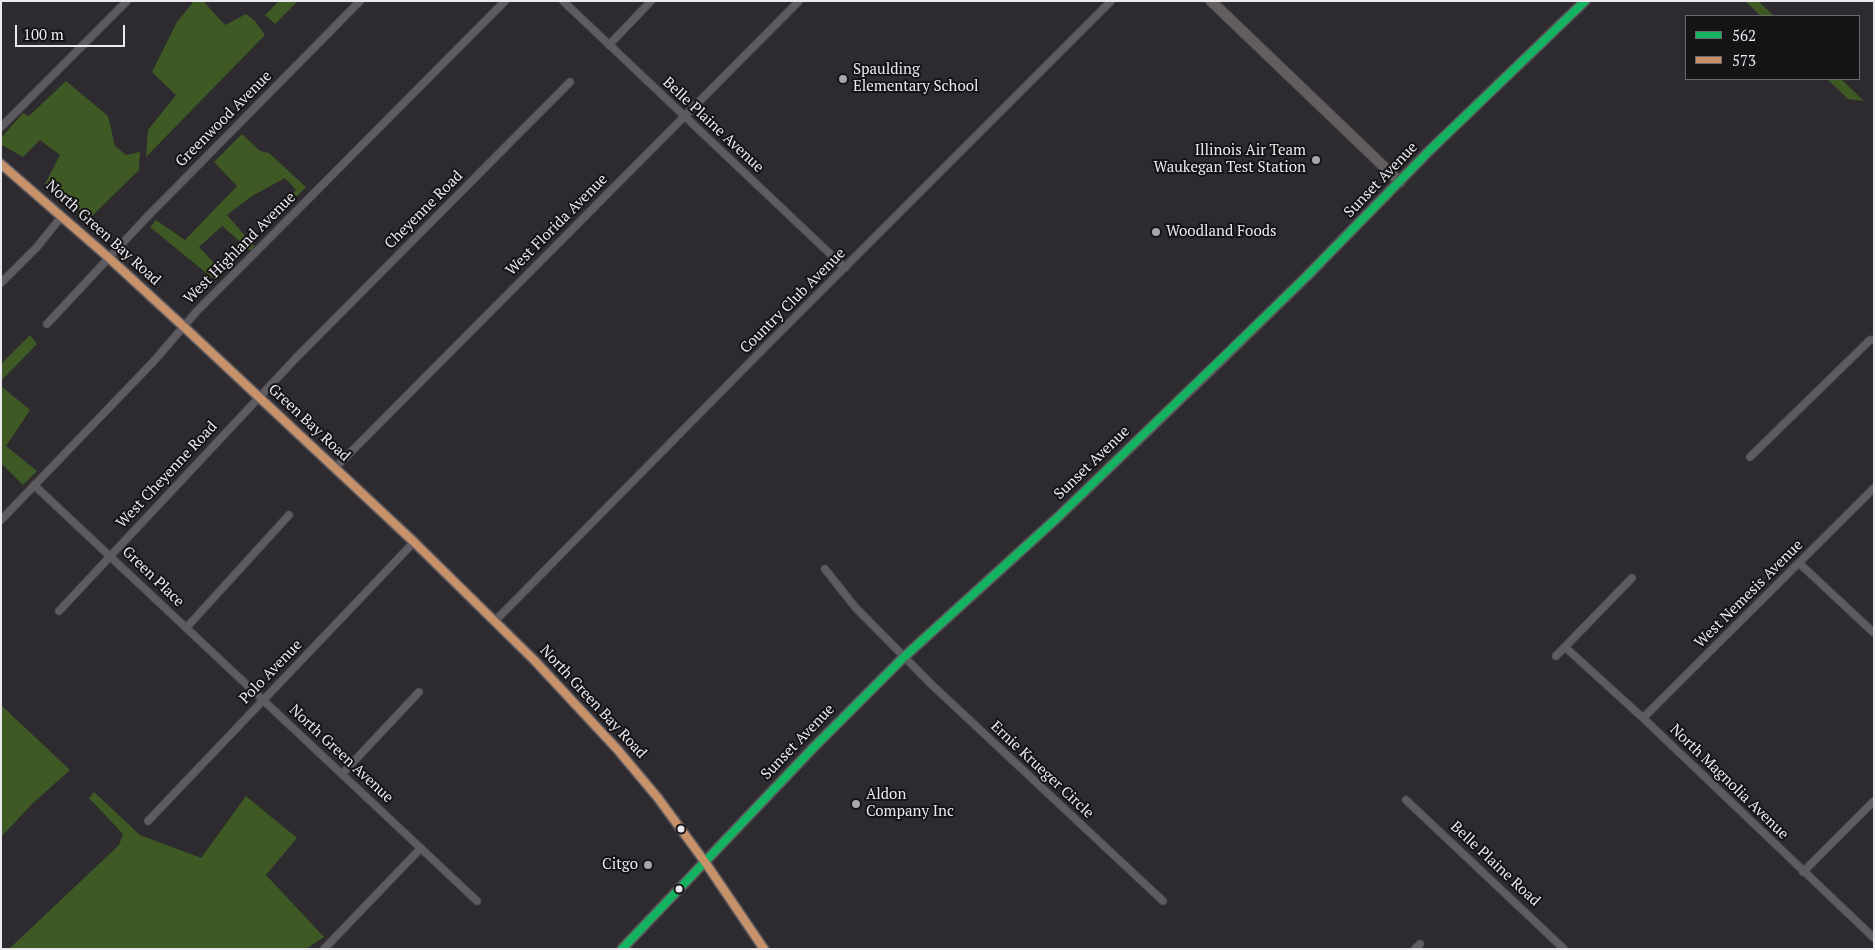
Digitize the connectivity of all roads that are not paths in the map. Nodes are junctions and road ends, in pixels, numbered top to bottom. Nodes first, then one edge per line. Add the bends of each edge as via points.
1 (127, 1) edge
2 (360, 1) edge
3 (505, 1) edge
4 (563, 1) edge
5 (651, 1) edge
6 (798, 1) edge
7 (1111, 1) edge
8 (1211, 1) edge
9 (1585, 1) edge
10 (609, 45) junction
11 (570, 82) dead end
12 (684, 116) junction
13 (1, 127) edge
14 (1, 164) edge
15 (1400, 182) junction
16 (62, 216) junction
17 (108, 257) junction
18 (845, 268) junction
19 (1, 283) edge
20 (47, 324) dead end
21 (183, 326) junction
22 (1874, 340) edge
23 (296, 358) joint
24 (259, 397) junction
25 (1750, 457) dead end
26 (335, 468) junction
27 (34, 485) junction
28 (1874, 488) edge
29 (289, 515) dead end
30 (1, 520) edge
31 (414, 542) junction
32 (111, 555) junction
33 (1799, 563) junction
34 (825, 569) dead end
35 (1632, 578) dead end
36 (59, 611) dead end
37 (495, 621) junction
38 (187, 627) junction
39 (1874, 633) edge
40 (1565, 647) junction
41 (1556, 656) dead end
42 (904, 657) junction
43 (419, 692) dead end
44 (263, 700) junction
45 (1643, 718) junction
46 (342, 774) junction
47 (1406, 800) dead end
48 (1874, 801) edge
49 (148, 821) dead end
50 (421, 848) junction
51 (705, 862) junction
52 (1803, 872) junction
53 (477, 901) dead end
54 (1163, 901) dead end
55 (1874, 938) edge
56 (324, 949) edge
57 (622, 949) edge
58 (764, 949) edge
59 (1564, 949) edge

1 - 13 street
2 - 17 street, Greenwood Avenue
3 - 21 street, West Highland Avenue
4 - 10 street, Belle Plaine Avenue
5 - 10 street
6 - 12 street, West Florida Avenue
7 - 18 street, Country Club Avenue
8 - 15 street
9 - 15 street, Sunset Avenue
10 - 12 street, Belle Plaine Avenue
11 - 23 street, Cheyenne Road
12 - 18 street, Belle Plaine Avenue
12 - 26 street, West Florida Avenue
14 - 16 main road, North Green Bay Road
15 - 42 street, Sunset Avenue via 1057,518
16 - 17 main road, North Green Bay Road
16 - 19 street
17 - 20 street, Greenwood Avenue
17 - 21 main road, North Green Bay Road
18 - 37 street, Country Club Avenue
21 - 24 main road, Green Bay Road
21 - 27 street, West Highland Avenue via 154,361
22 - 25 street via 1870,340
23 - 24 street, West Cheyenne Road
24 - 26 main road, Green Bay Road
24 - 32 street, West Cheyenne Road
26 - 31 main road, Green Bay Road
27 - 30 street, West Highland Avenue
27 - 32 street, Green Place
28 - 33 street, West Nemesis Avenue
29 - 38 street
31 - 37 main road, North Green Bay Road
31 - 44 street, Polo Avenue
32 - 36 street, West Cheyenne Road
32 - 38 street, Green Place
33 - 39 street
33 - 45 street, West Nemesis Avenue
34 - 42 street, Ernie Krueger Circle via 855,607
35 - 40 street
37 - 51 main road, North Green Bay Road via 617,748
38 - 44 street, North Green Avenue
40 - 41 street
40 - 45 street, North Magnolia Avenue
42 - 51 street, Sunset Avenue
42 - 54 street, Ernie Krueger Circle
43 - 46 street
44 - 46 street, North Green Avenue
44 - 49 street, Polo Avenue
45 - 52 street, North Magnolia Avenue
46 - 50 street, North Green Avenue
47 - 59 street, Belle Plaine Road
48 - 52 street
50 - 53 street, North Green Avenue
50 - 56 street
51 - 57 street, Sunset Avenue
51 - 58 main road, North Green Bay Road
52 - 55 street, North Magnolia Avenue

